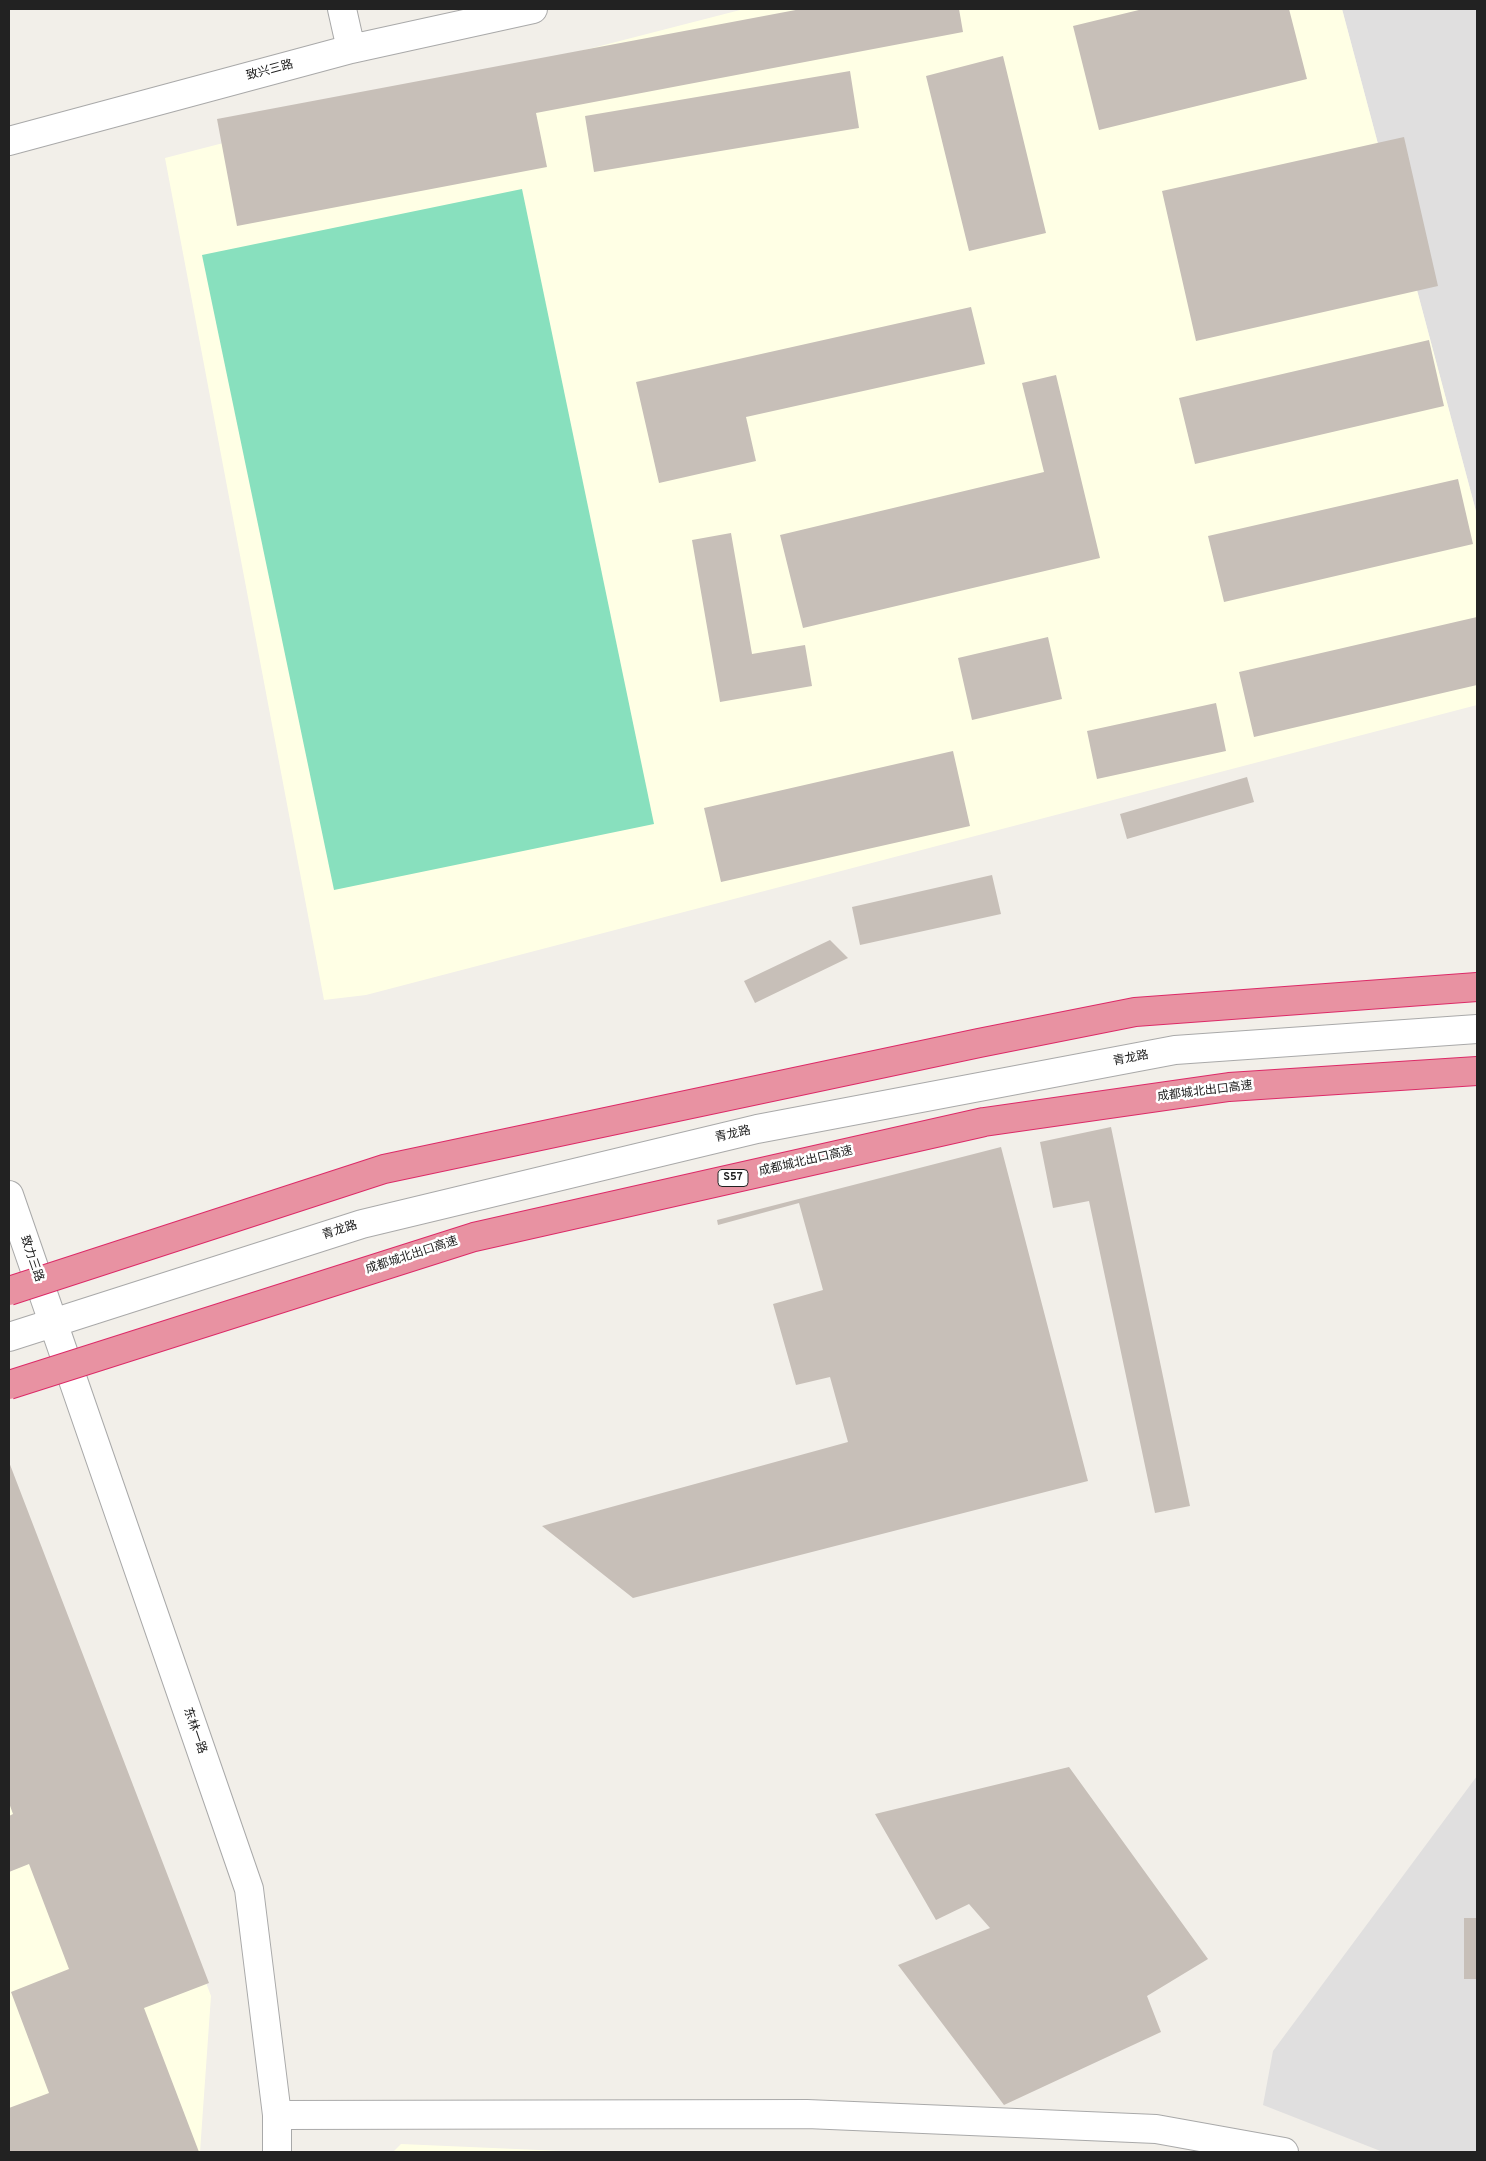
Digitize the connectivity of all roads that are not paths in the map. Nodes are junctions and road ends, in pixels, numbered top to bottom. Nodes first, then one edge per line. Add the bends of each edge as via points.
1 (342, 9) edge
2 (533, 9) edge
3 (351, 50) junction
4 (9, 141) edge
5 (1477, 987) edge
6 (1477, 1029) edge
7 (1477, 1071) edge
8 (9, 1195) edge
9 (9, 1291) edge
10 (53, 1323) junction
11 (9, 1337) edge
12 (9, 1385) edge
13 (277, 2115) junction
14 (277, 2152) edge
15 (1284, 2152) edge

1 - 3 street
2 - 3 street, 致兴三路
3 - 4 street, 致兴三路
5 - 9 highway, bridge via 1135,1012 969,1045 384,1169
6 - 10 street, 青龙路 via 1175,1050 757,1129 362,1224
7 - 12 highway, 成都城北出口高速 / S57, bridge via 1229,1087 984,1122 474,1237
8 - 10 street, 致力三路
10 - 11 street, 青龙路
10 - 13 street, 东林一路 via 249,1889
13 - 14 street, 东林一路
13 - 15 street via 807,2114 1156,2129

